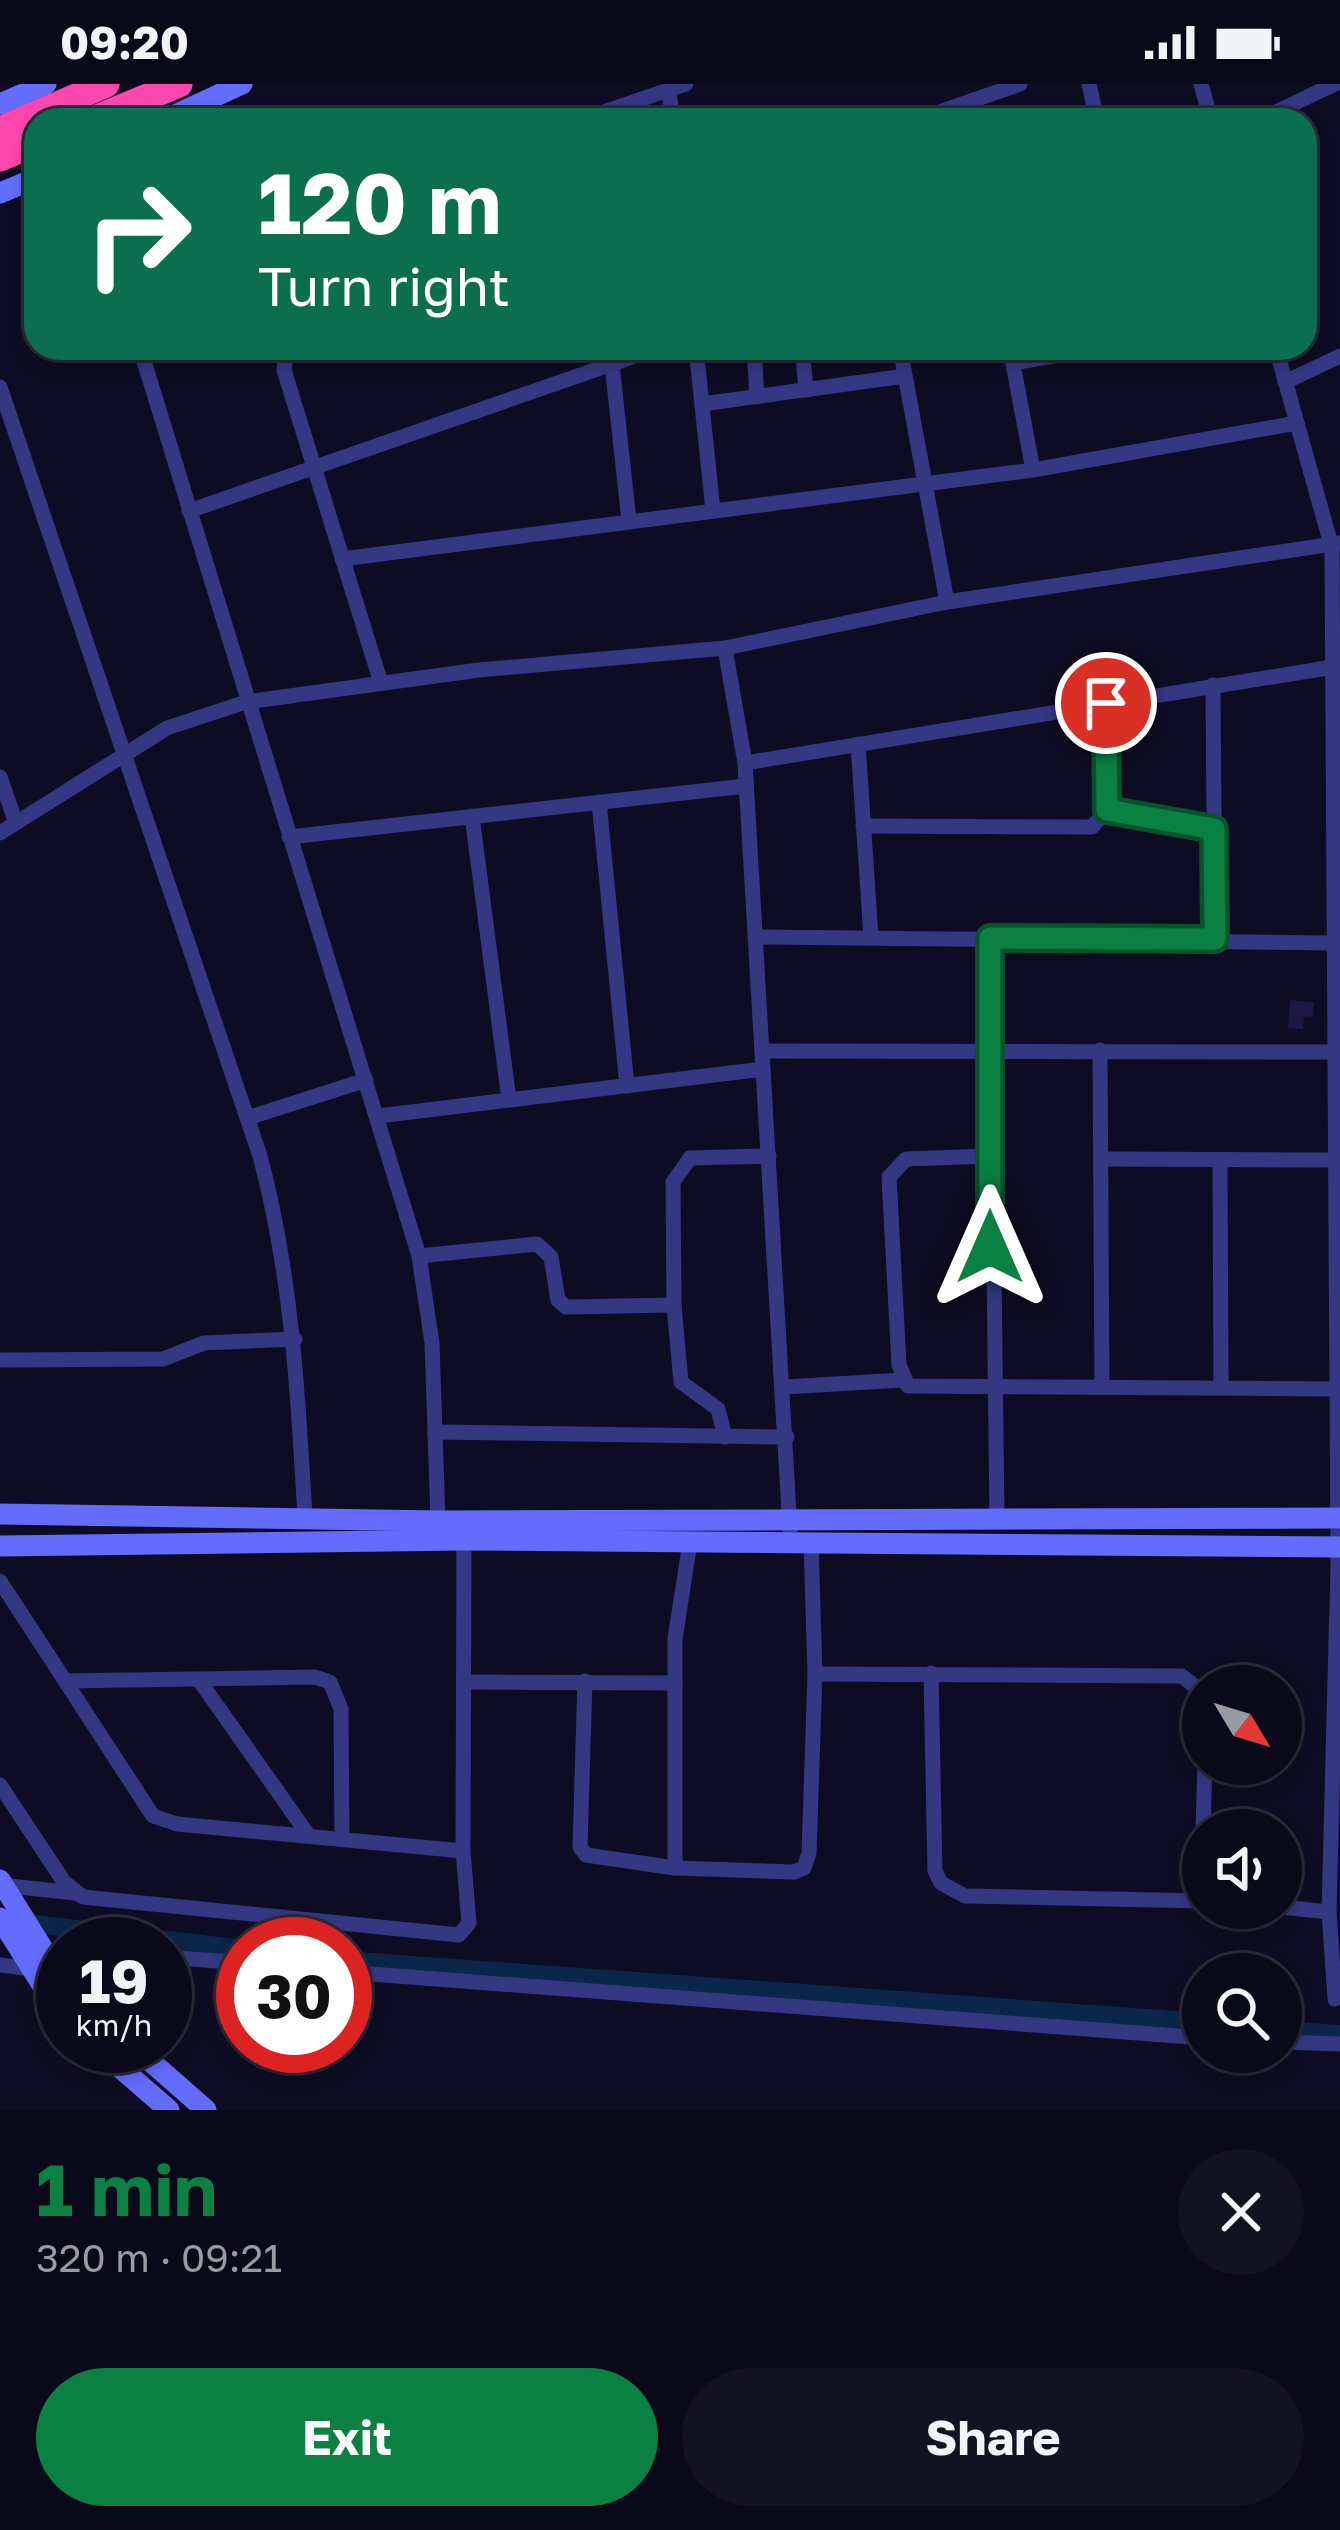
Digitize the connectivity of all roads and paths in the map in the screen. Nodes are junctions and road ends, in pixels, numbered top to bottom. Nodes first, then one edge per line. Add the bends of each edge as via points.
1 (46, 84) edge
2 (106, 84) edge
3 (179, 84) edge
4 (242, 84) edge
5 (686, 84) edge
6 (1020, 84) edge
7 (1335, 84) edge
8 (668, 90) junction
9 (0, 104) edge
10 (51, 108) edge
11 (120, 108) edge
12 (190, 108) edge
13 (615, 108) edge
14 (672, 108) edge
15 (973, 108) edge
16 (1284, 108) edge
17 (1340, 356) edge
18 (144, 360) edge
19 (285, 360) edge
20 (624, 360) edge
21 (696, 360) edge
22 (755, 360) edge
23 (803, 360) edge
24 (902, 360) edge
25 (1013, 360) edge
26 (1280, 360) edge
27 (612, 364) junction
28 (905, 376) junction
29 (1286, 382) junction
30 (0, 387) edge
31 (806, 390) junction
32 (757, 397) junction
33 (701, 404) junction
34 (1297, 423) junction
35 (313, 464) junction
36 (1033, 470) junction
37 (923, 481) junction
38 (713, 510) junction
39 (189, 511) junction
40 (628, 521) junction
41 (1336, 545) edge
42 (343, 560) junction
43 (947, 602) junction
44 (725, 648) junction
45 (1333, 667) junction
46 (381, 683) junction
47 (1214, 685) junction
48 (246, 702) junction
49 (1106, 703) junction
50 (858, 744) junction
51 (124, 752) junction
52 (745, 763) junction
53 (0, 777) edge
54 (746, 786) junction
55 (599, 802) junction
56 (1107, 810) junction
57 (472, 816) junction
58 (16, 823) junction
59 (863, 826) junction
60 (1214, 829) junction
61 (0, 833) edge
62 (289, 837) junction
63 (755, 937) junction
64 (871, 938) junction
65 (990, 938) junction
66 (1215, 939) junction
67 (1333, 943) junction
68 (1337, 965) edge
69 (988, 1050) junction
70 (1100, 1050) junction
71 (762, 1051) junction
72 (1334, 1052) junction
73 (763, 1069) junction
74 (1337, 1076) edge
75 (366, 1080) junction
76 (627, 1086) junction
77 (509, 1100) junction
78 (378, 1116) junction
79 (247, 1118) junction
80 (769, 1156) junction
81 (989, 1156) junction
82 (1101, 1159) junction
83 (1220, 1160) junction
84 (1334, 1160) junction
85 (1337, 1186) edge
86 (419, 1256) junction
87 (674, 1305) junction
88 (296, 1339) junction
89 (0, 1360) edge
90 (1337, 1369) edge
91 (903, 1381) junction
92 (992, 1385) junction
93 (1102, 1385) junction
94 (784, 1387) junction
95 (1221, 1387) junction
96 (1334, 1389) junction
97 (435, 1432) junction
98 (725, 1437) junction
99 (788, 1437) junction
100 (0, 1514) edge
101 (305, 1517) junction
102 (997, 1518) junction
103 (1338, 1518) edge
104 (790, 1519) junction
105 (438, 1521) junction
106 (464, 1530) junction
107 (690, 1542) junction
108 (801, 1543) junction
109 (0, 1546) edge
110 (1339, 1546) edge
111 (0, 1581) edge
112 (1338, 1628) edge
113 (931, 1673) junction
114 (815, 1674) junction
115 (1182, 1676) edge
116 (199, 1680) junction
117 (65, 1681) junction
118 (464, 1682) junction
119 (585, 1682) junction
120 (675, 1683) junction
121 (0, 1785) edge
122 (1336, 1807) edge
123 (309, 1836) junction
124 (342, 1839) junction
125 (463, 1851) junction
126 (675, 1868) junction
127 (4, 1887) edge
128 (75, 1893) junction
129 (1182, 1900) edge
130 (1302, 1909) edge
131 (1328, 1912) junction
132 (0, 1918) edge
133 (36, 1935) edge
134 (36, 1960) edge
135 (0, 1965) edge
136 (36, 1971) edge
137 (372, 1974) edge
138 (1335, 1999) dead end
139 (1182, 2036) edge
140 (1302, 2043) edge
141 (1340, 2044) edge
142 (126, 2073) edge
143 (164, 2073) edge
144 (169, 2110) edge
145 (206, 2110) edge

1 - 9 street
2 - 10 highway, bridge
3 - 11 highway
4 - 12 street
5 - 8 street
6 - 15 street
7 - 16 street
8 - 13 street
8 - 14 street
17 - 29 street
18 - 39 street
19 - 35 street
20 - 27 street
21 - 33 street
22 - 32 street
23 - 31 street
24 - 28 street
25 - 36 street
26 - 29 street
27 - 35 street
27 - 40 street
28 - 31 street
28 - 37 street
29 - 34 street
30 - 51 street
31 - 32 street
32 - 33 street
33 - 38 street
34 - 36 street
34 - 41 street
35 - 39 street
35 - 42 street
36 - 37 street
37 - 38 street
37 - 43 street
38 - 40 street
39 - 48 street
40 - 42 street
41 - 43 street
41 - 45 street
42 - 46 street
43 - 44 street
44 - 46 street
44 - 52 street
45 - 47 street
45 - 67 street
46 - 48 street
47 - 49 street
47 - 60 street
48 - 51 street
48 - 62 street
49 - 50 street
49 - 56 street
50 - 52 street
50 - 59 street
51 - 58 street
51 - 79 street
52 - 54 street
53 - 58 street
54 - 55 street
54 - 63 street
55 - 57 street
55 - 76 street
56 - 59 street via 1091,826
56 - 60 street
57 - 62 street
57 - 77 street
58 - 61 street
59 - 64 street
60 - 66 street
62 - 75 street
63 - 64 street
63 - 71 street
64 - 65 street
65 - 66 street
65 - 69 street
66 - 67 street
67 - 68 street
68 - 72 street
69 - 70 street
69 - 71 street
69 - 81 street
70 - 72 street
70 - 82 street
71 - 73 street
72 - 74 street
73 - 76 street
73 - 80 street
74 - 84 street
75 - 78 street
75 - 79 street
76 - 77 street
77 - 78 street
78 - 86 street
79 - 88 street via 281,1233
80 - 87 street via 689,1159 678,1170
80 - 94 street
81 - 91 street via 906,1159 890,1178
81 - 92 street
82 - 83 street
82 - 93 street
83 - 84 street
83 - 95 street
84 - 85 street
85 - 90 street
86 - 87 street via 537,1244 551,1257 566,1307
86 - 97 street
87 - 98 street via 681,1382 718,1409
88 - 89 street via 204,1342 163,1358
88 - 101 street
90 - 96 street
91 - 92 street via 916,1388
91 - 94 street
92 - 93 street
92 - 102 street
93 - 95 street
94 - 99 street
95 - 96 street
96 - 103 street
97 - 98 street
97 - 105 street
98 - 99 street
99 - 104 street
100 - 101 street
101 - 105 street
102 - 103 street
102 - 104 street
103 - 110 street
104 - 106 street
104 - 108 street
105 - 106 street
106 - 107 street
106 - 109 street
106 - 118 street
107 - 108 street
107 - 120 street
108 - 110 street
108 - 114 street
110 - 112 street
111 - 117 street
112 - 122 street
113 - 114 street
113 - 115 street
113 - 129 street via 941,1882 965,1896
114 - 126 street via 804,1868
116 - 117 street
116 - 123 street
116 - 124 street via 330,1682 340,1709
117 - 123 street via 153,1816
118 - 119 street
118 - 125 street
119 - 120 street
119 - 126 street via 580,1847 591,1858
120 - 126 street
121 - 128 street
122 - 131 street
123 - 124 street
124 - 125 street
125 - 128 street via 469,1923 451,1938
127 - 128 street
127 - 133 street
130 - 131 street
131 - 138 street
132 - 134 street
135 - 136 street
137 - 139 street
140 - 141 street
142 - 144 street
143 - 145 street

